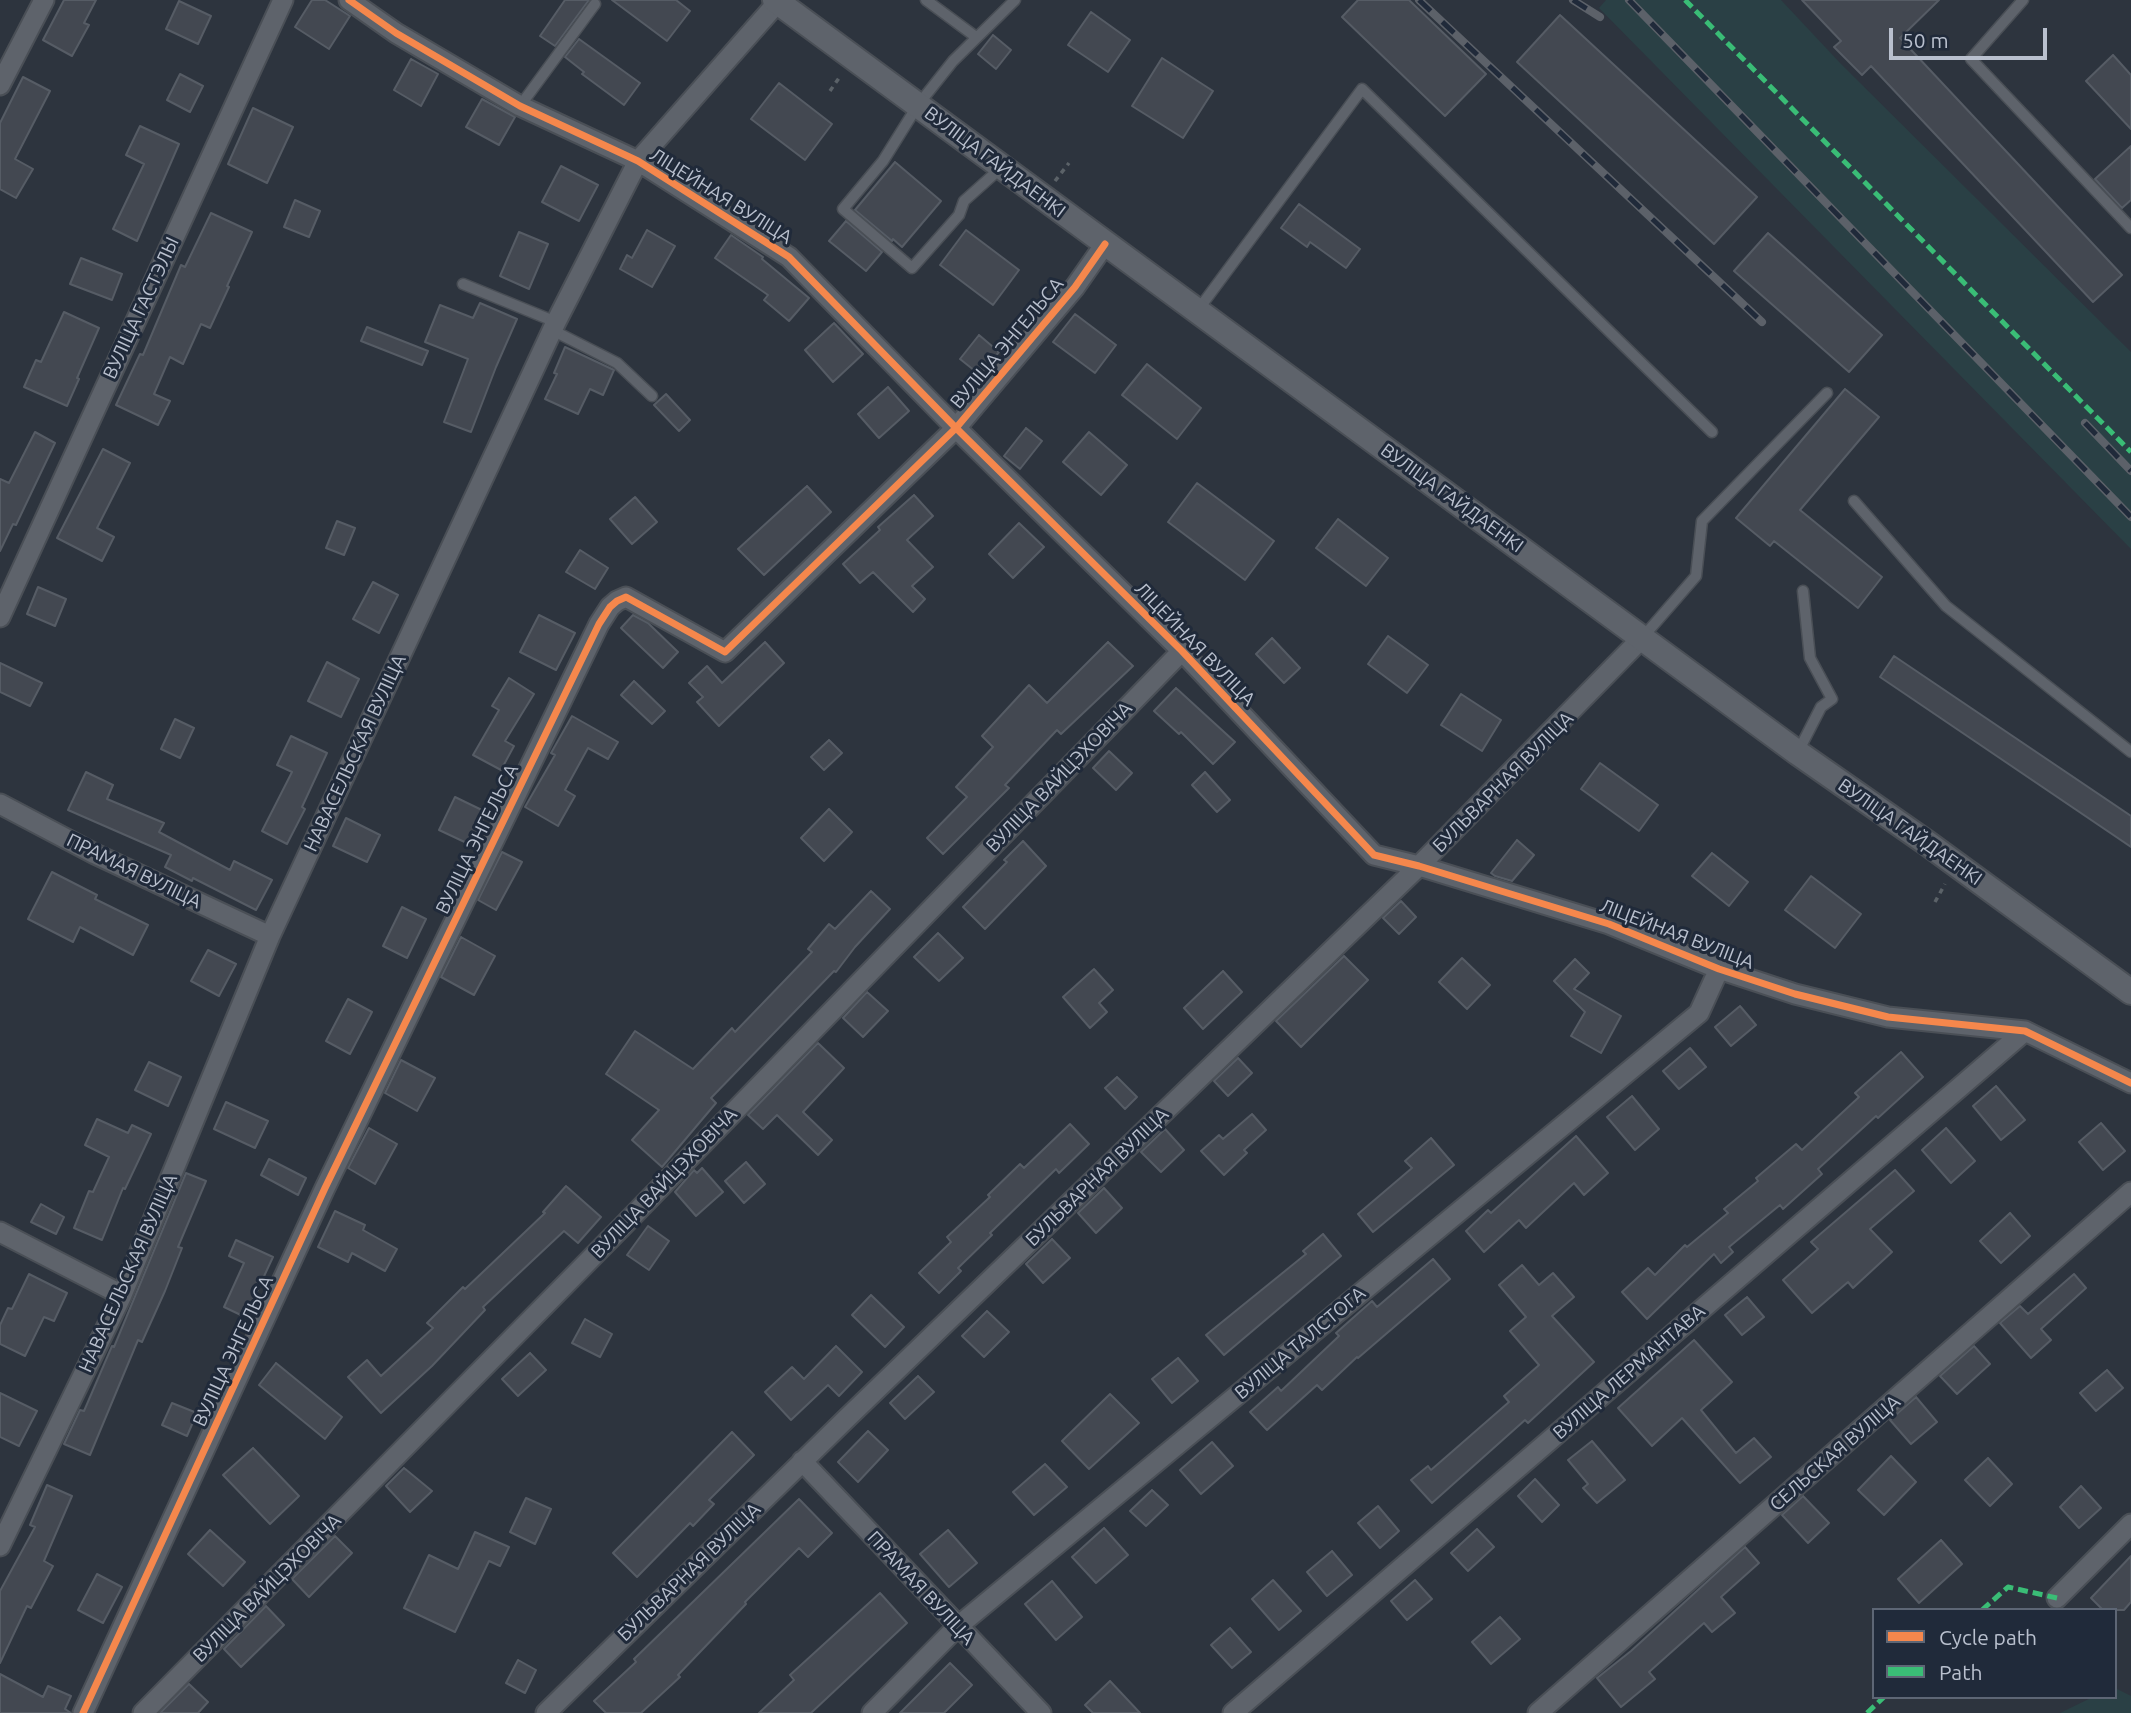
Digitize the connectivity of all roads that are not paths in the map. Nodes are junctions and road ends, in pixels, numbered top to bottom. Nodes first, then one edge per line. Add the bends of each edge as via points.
1 (44, 0) edge
2 (283, 0) edge
3 (349, 0) edge
4 (926, 0) edge
5 (2023, 0) edge
6 (776, 1) edge
7 (1012, 1) edge
8 (596, 4) dead end
9 (976, 37) junction
10 (0, 85) edge
11 (918, 105) junction
12 (520, 106) junction
13 (638, 161) junction
14 (1002, 167) junction
15 (2131, 228) edge
16 (1105, 244) junction
17 (463, 284) dead end
18 (1198, 310) junction
19 (554, 326) junction
20 (1827, 393) dead end
21 (652, 396) dead end
22 (956, 428) junction
23 (1712, 432) dead end
24 (1854, 502) dead end
25 (1803, 592) dead end
26 (0, 617) edge
27 (1643, 637) junction
28 (1182, 651) junction
29 (2131, 752) edge
30 (1798, 753) junction
31 (0, 804) edge
32 (1419, 866) junction
33 (270, 936) junction
34 (1719, 969) junction
35 (2131, 992) edge
36 (2025, 1031) junction
37 (2131, 1083) edge
38 (2131, 1192) edge
39 (0, 1232) edge
40 (121, 1295) junction
41 (802, 1461) junction
42 (2131, 1524) edge
43 (0, 1546) edge
44 (2057, 1598) dead end
45 (957, 1627) junction
46 (557, 1709) edge
47 (83, 1713) edge
48 (143, 1713) edge
49 (872, 1713) edge
50 (1041, 1713) edge
51 (1233, 1713) edge
52 (1538, 1713) edge

1 - 10 street
2 - 26 street, ВУЛІЦА ГАСТЭЛЫ
3 - 12 street, ЛІЦЕЙНАЯ ВУЛІЦА
4 - 9 lane
5 - 15 lane via 1971,59
6 - 11 street, ВУЛІЦА ГАЙДАЕНКІ
6 - 13 street, НАВАСЕЛЬСКАЯ ВУЛІЦА
7 - 9 lane
8 - 12 lane
9 - 11 lane
11 - 14 street, ВУЛІЦА ГАЙДАЕНКІ
11 - 14 lane via 883,161 843,209 912,268 959,215 964,201
12 - 13 street, ЛІЦЕЙНАЯ ВУЛІЦА
13 - 19 street, НАВАСЕЛЬСКАЯ ВУЛІЦА
13 - 22 street, ЛІЦЕЙНАЯ ВУЛІЦА via 789,257
14 - 16 street, ВУЛІЦА ГАЙДАЕНКІ
16 - 18 street, ВУЛІЦА ГАЙДАЕНКІ
16 - 22 street, ВУЛІЦА ЭНГЕЛЬСА via 1075,287
17 - 19 lane
18 - 23 lane via 1362,89
18 - 27 street, ВУЛІЦА ГАЙДАЕНКІ
19 - 21 lane via 617,363
19 - 33 street, НАВАСЕЛЬСКАЯ ВУЛІЦА
20 - 27 lane via 1702,521 1696,576
22 - 28 street, ЛІЦЕЙНАЯ ВУЛІЦА
22 - 47 street, ВУЛІЦА ЭНГЕЛЬСА via 725,652 625,597 610,607 325,1188
24 - 29 lane via 1946,606
25 - 30 lane via 1810,658 1832,699 1821,707
27 - 30 street, ВУЛІЦА ГАЙДАЕНКІ
27 - 32 street, БУЛЬВАРНАЯ ВУЛІЦА
28 - 32 street, ЛІЦЕЙНАЯ ВУЛІЦА via 1374,855
28 - 48 street, ВУЛІЦА ВАЙЦЭХОВІЧА
30 - 35 street, ВУЛІЦА ГАЙДАЕНКІ
31 - 33 street, ПРАМАЯ ВУЛІЦА via 95,855
32 - 34 street, ЛІЦЕЙНАЯ ВУЛІЦА via 1609,923
32 - 41 street, БУЛЬВАРНАЯ ВУЛІЦА
33 - 40 street, НАВАСЕЛЬСКАЯ ВУЛІЦА
34 - 36 street, ЛІЦЕЙНАЯ ВУЛІЦА via 1888,1017
34 - 45 street, ВУЛІЦА ТАЛСТОГА via 1699,1013
36 - 37 street, ЛІЦЕЙНАЯ ВУЛІЦА
36 - 51 street, ВУЛІЦА ЛЕРМАНТАВА
38 - 52 street, СЕЛЬСКАЯ ВУЛІЦА
39 - 40 street
40 - 43 street, НАВАСЕЛЬСКАЯ ВУЛІЦА
41 - 45 street, ПРАМАЯ ВУЛІЦА
41 - 46 street, БУЛЬВАРНАЯ ВУЛІЦА
42 - 44 street
45 - 49 street, ВУЛІЦА ТАЛСТОГА
45 - 50 street, ПРАМАЯ ВУЛІЦА

